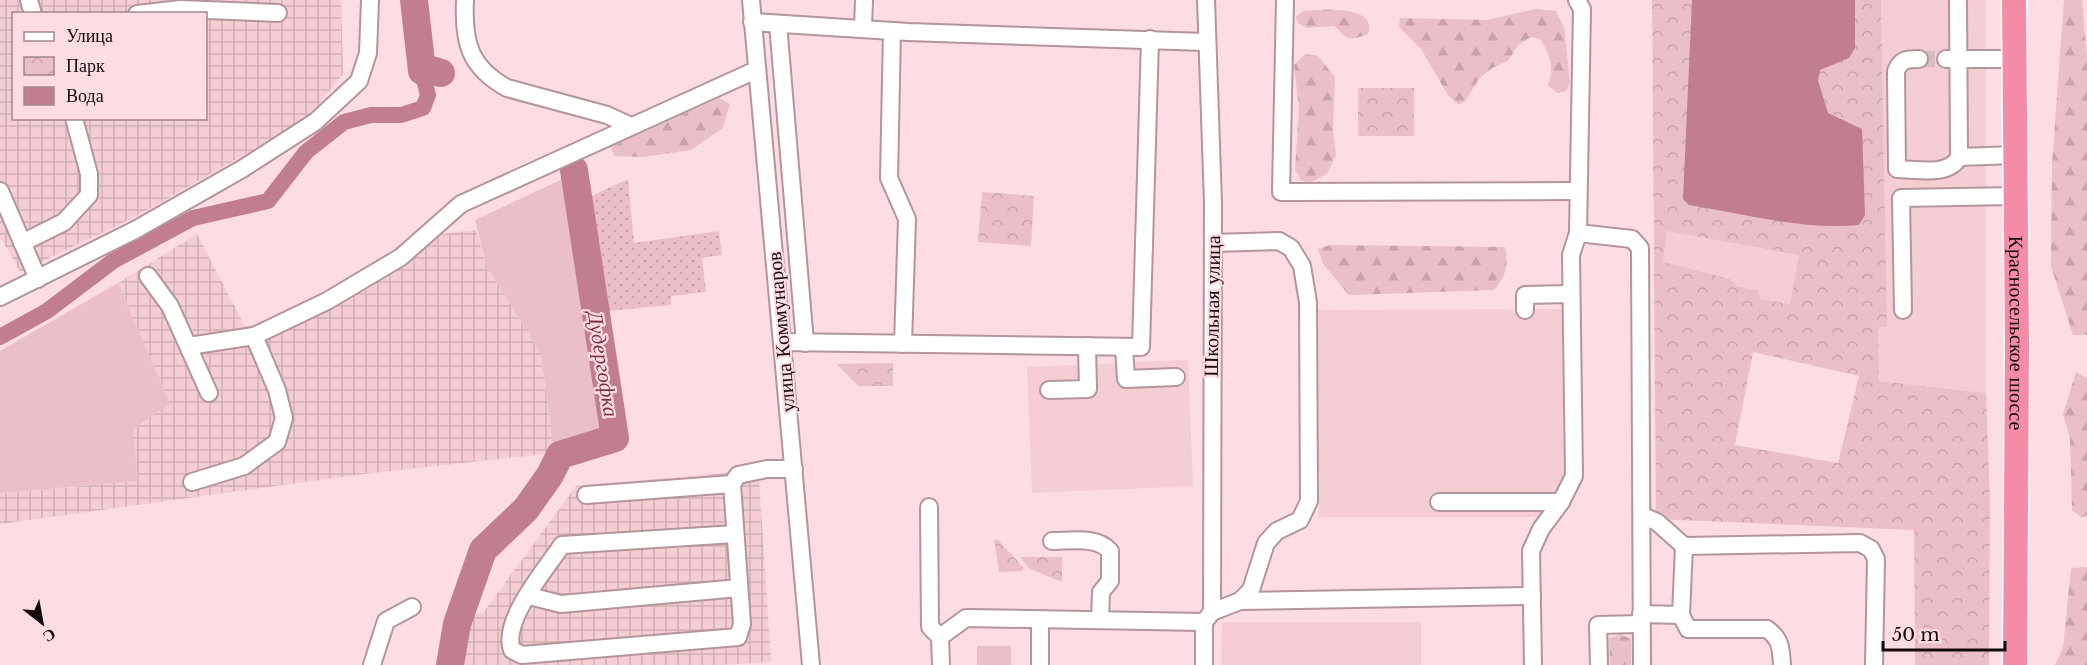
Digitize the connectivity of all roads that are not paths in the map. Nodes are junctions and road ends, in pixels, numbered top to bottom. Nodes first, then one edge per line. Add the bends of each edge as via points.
1 (370, 0) edge
2 (465, 0) edge
3 (751, 0) edge
4 (864, 0) edge
5 (1206, 0) edge
6 (1285, 0) edge
7 (1577, 0) edge
8 (1958, 0) edge
9 (2014, 0) edge
10 (155, 12) edge
11 (278, 13) dead end
12 (752, 22) junction
13 (778, 24) junction
14 (862, 28) junction
15 (892, 31) junction
16 (1150, 39) junction
17 (1205, 42) junction
18 (1919, 59) tunnel mouth
19 (2015, 59) junction
20 (1952, 60) junction
21 (756, 70) junction
22 (75, 120) edge
23 (631, 126) junction
24 (2015, 155) junction
25 (1959, 157) junction
26 (0, 191) edge
27 (1578, 191) junction
28 (2015, 196) junction
29 (1578, 232) junction
30 (22, 243) junction
31 (1213, 243) junction
32 (148, 276) dead end
33 (38, 279) junction
34 (1571, 294) junction
35 (0, 297) edge
36 (1526, 310) dead end
37 (1903, 310) dead end
38 (254, 336) junction
39 (782, 342) junction
40 (805, 343) junction
41 (903, 344) junction
42 (189, 346) junction
43 (1087, 346) junction
44 (1124, 347) junction
45 (1176, 377) dead end
46 (1049, 390) dead end
47 (209, 393) dead end
48 (794, 469) junction
49 (192, 482) dead end
50 (732, 484) junction
51 (586, 495) dead end
52 (1439, 502) dead end
53 (1561, 502) junction
54 (929, 507) dead end
55 (1643, 516) junction
56 (735, 534) junction
57 (1052, 541) dead end
58 (1684, 546) junction
59 (739, 588) junction
60 (529, 596) junction
61 (1532, 596) junction
62 (1240, 601) junction
63 (412, 607) dead end
64 (1681, 615) junction
65 (1208, 617) junction
66 (1641, 619) junction
67 (1040, 620) junction
68 (1100, 620) junction
69 (940, 637) junction
70 (372, 665) edge
71 (811, 665) edge
72 (941, 665) edge
73 (1040, 665) edge
74 (1204, 665) edge
75 (1533, 665) edge
76 (1599, 665) edge
77 (1642, 665) edge
78 (1782, 665) edge
79 (1874, 665) edge
80 (2015, 665) edge

1 - 33 street via 368,53 359,81 338,102 242,169
2 - 23 street via 466,40 471,57 487,74 507,88 607,115
3 - 12 street, улица Коммунаров
4 - 14 street
5 - 17 street, Школьная улица
6 - 27 street via 1281,192
7 - 27 street via 1582,9
8 - 20 street
9 - 19 highway, Красносельское шоссе
10 - 11 street via 181,9
12 - 13 street
12 - 21 street, улица Коммунаров
13 - 14 street
13 - 40 street
14 - 15 street
15 - 16 street
15 - 41 street via 889,178 908,219
16 - 17 street
16 - 44 street via 1141,347
17 - 31 street, Школьная улица via 1210,87
18 - 25 street via 1899,63 1896,71 1897,169 1947,169
19 - 20 street
19 - 24 highway, Красносельское шоссе
20 - 25 street
21 - 23 street
21 - 39 street, улица Коммунаров
22 - 30 street via 89,174 89,195 64,222
23 - 38 street via 461,204 401,257 327,301
24 - 25 street
24 - 28 highway, Красносельское шоссе
26 - 30 street
27 - 29 street
28 - 37 street via 1901,198
28 - 80 highway, Красносельское шоссе
29 - 34 street via 1571,255
29 - 55 street via 1632,239 1640,248
30 - 33 street
31 - 62 street via 1280,241 1291,248 1302,266 1308,302 1309,501 1299,519 1277,531 1266,543 1251,590
31 - 65 street, Школьная улица
32 - 42 street via 170,306
33 - 35 street
34 - 36 street via 1525,295
34 - 53 street via 1574,476
38 - 42 street
38 - 49 street via 277,390 284,418 278,442 244,466
39 - 40 street
39 - 48 street, улица Коммунаров
40 - 41 street
41 - 43 street
42 - 47 street
43 - 44 street
43 - 46 street via 1089,388
44 - 45 street via 1126,380
48 - 50 street via 738,475
48 - 71 street, улица Коммунаров
50 - 51 street
50 - 56 street
52 - 53 street
53 - 61 street via 1540,529 1531,551
54 - 69 street via 930,627
55 - 58 street via 1658,522
55 - 66 street
56 - 59 street
56 - 60 street via 562,545
57 - 68 street via 1090,541 1110,551 1110,580 1101,592
58 - 64 street
58 - 79 street via 1860,543 1871,549 1876,560
59 - 60 street via 561,604
59 - 60 street via 742,624 738,637 522,655 512,650 509,641 511,625
61 - 62 street
61 - 75 street
62 - 65 street
63 - 70 street via 386,621
64 - 66 street
64 - 78 street via 1688,629 1767,629 1781,645
65 - 68 street
65 - 74 street, Школьная улица
66 - 76 street via 1598,625
66 - 77 street
67 - 68 street
67 - 69 street via 966,618
67 - 73 street
69 - 72 street

